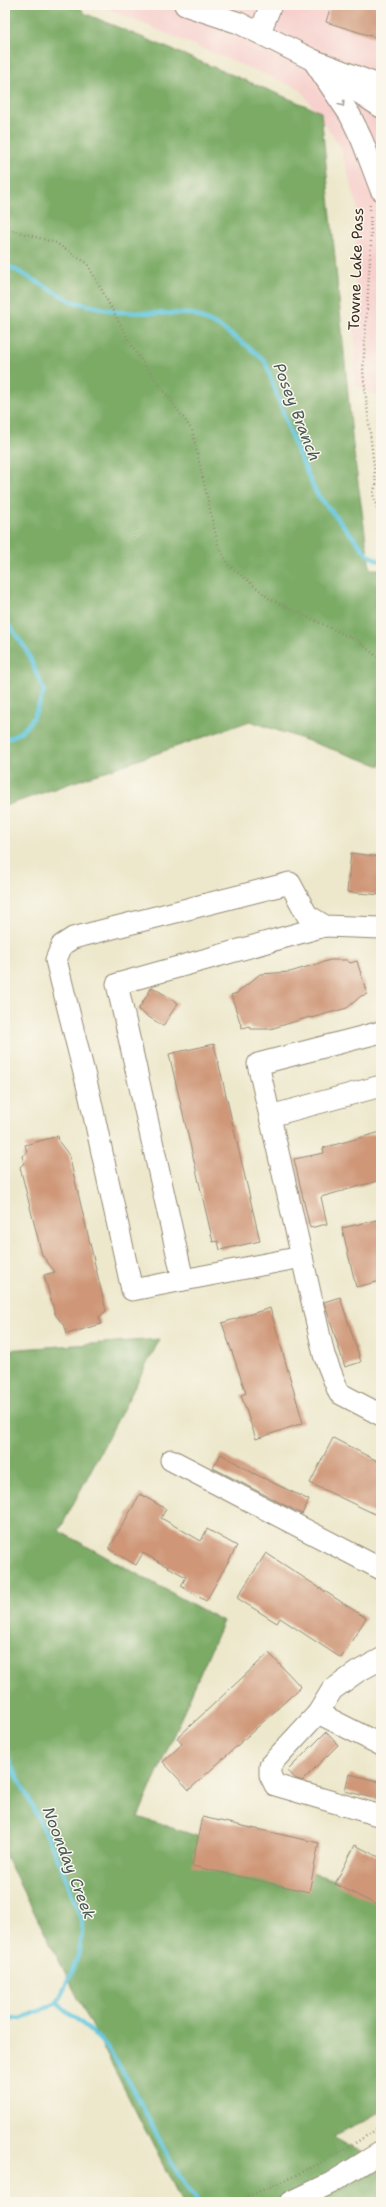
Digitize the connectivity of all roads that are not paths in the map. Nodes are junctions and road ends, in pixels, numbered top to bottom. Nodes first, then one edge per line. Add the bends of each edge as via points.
1 (185, 5) edge
2 (271, 5) edge
3 (260, 32) junction
4 (313, 60) junction
5 (381, 86) edge
6 (381, 107) edge
7 (375, 195) edge
8 (325, 926) junction
9 (381, 928) edge
10 (381, 1032) edge
11 (381, 1086) edge
12 (270, 1116) junction
13 (302, 1257) junction
14 (183, 1280) junction
15 (381, 1415) edge
16 (171, 1460) dead end
17 (381, 1569) edge
18 (381, 1659) edge
19 (318, 1713) junction
20 (381, 1745) edge
21 (381, 1816) edge
22 (381, 2152) edge
23 (291, 2202) edge

1 - 3 street
2 - 3 street
3 - 4 street
4 - 5 street
4 - 6 street via 342,83
4 -> 7 street via 350,115 362,140
8 - 9 street
8 - 14 street via 117,984
8 - 14 street via 307,914 290,883 73,938 62,944 56,960 89,1093 132,1290
10 - 12 street via 258,1064
11 - 12 street
12 - 13 street
13 - 14 street
13 - 15 street via 324,1355 339,1393
16 - 17 street
18 - 19 street via 332,1690
19 - 20 street
19 - 21 street via 270,1765 270,1775 275,1785
22 - 23 street via 331,2183

